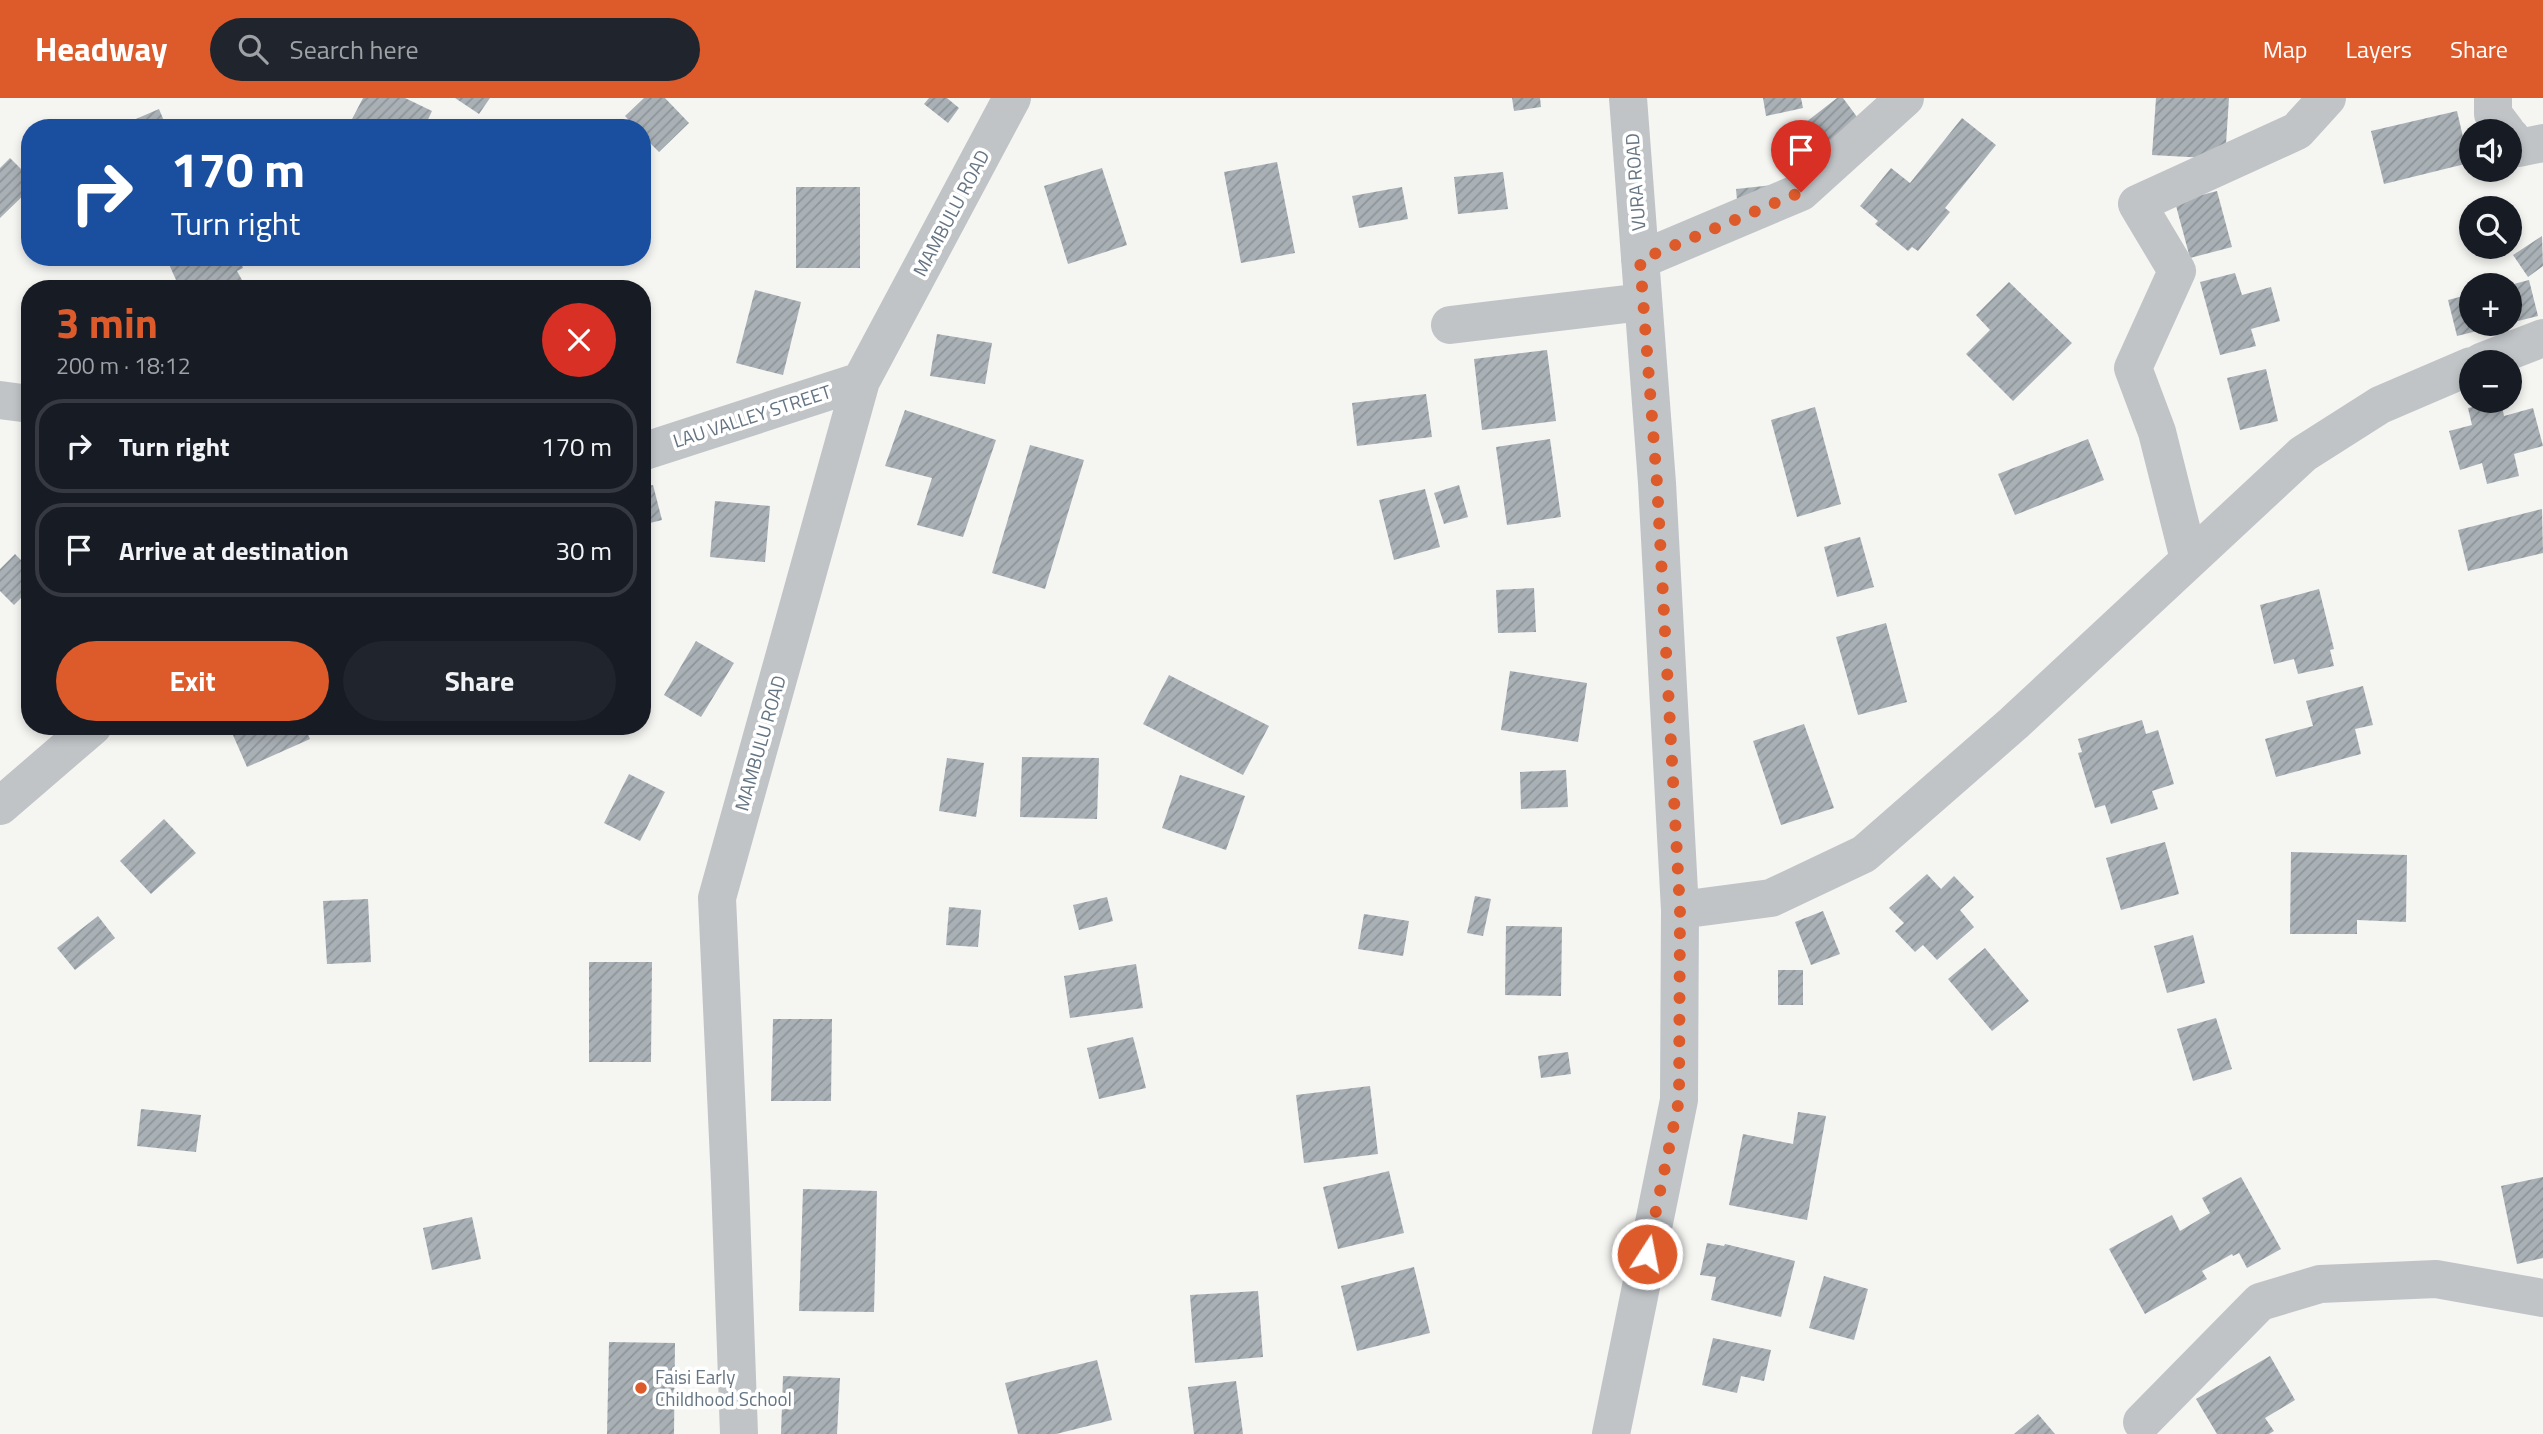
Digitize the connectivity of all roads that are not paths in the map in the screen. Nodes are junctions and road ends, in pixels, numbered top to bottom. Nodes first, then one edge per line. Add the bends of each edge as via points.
1 (1012, 98) edge
2 (1628, 98) edge
3 (1905, 98) edge
4 (2327, 98) edge
5 (2493, 98) edge
6 (2497, 119) edge
7 (2543, 142) edge
8 (2522, 147) edge
9 (1640, 260) junction
10 (1643, 302) junction
11 (1450, 325) dead end
12 (2543, 338) edge
13 (2512, 350) edge
14 (2459, 371) edge
15 (861, 380) junction
16 (0, 400) edge
17 (21, 403) edge
18 (651, 449) edge
19 (2189, 559) junction
20 (83, 735) edge
21 (0, 806) edge
22 (1680, 910) junction
23 (2543, 1298) edge
24 (2142, 1422) dead end
25 (739, 1434) edge
26 (1611, 1434) edge

1 - 15 street, MAMBULU ROAD
2 - 9 street, VURA ROAD
3 - 9 street via 1801,192
4 - 19 street via 2297,131 2137,204 2177,271 2133,368 2157,432
5 - 6 street
7 - 8 street
9 - 10 street, VURA ROAD
10 - 11 street
10 - 22 street, VURA ROAD
12 - 13 street
14 - 19 street via 2380,405 2303,454
15 - 18 street, LAU VALLEY STREET
15 - 25 street, MAMBULU ROAD via 717,898
16 - 17 street
19 - 22 street via 2014,723 1864,854 1771,898
20 - 21 street
22 - 26 street, VURA ROAD via 1679,1100
23 - 24 street via 2436,1279 2320,1284 2272,1298 2260,1302

